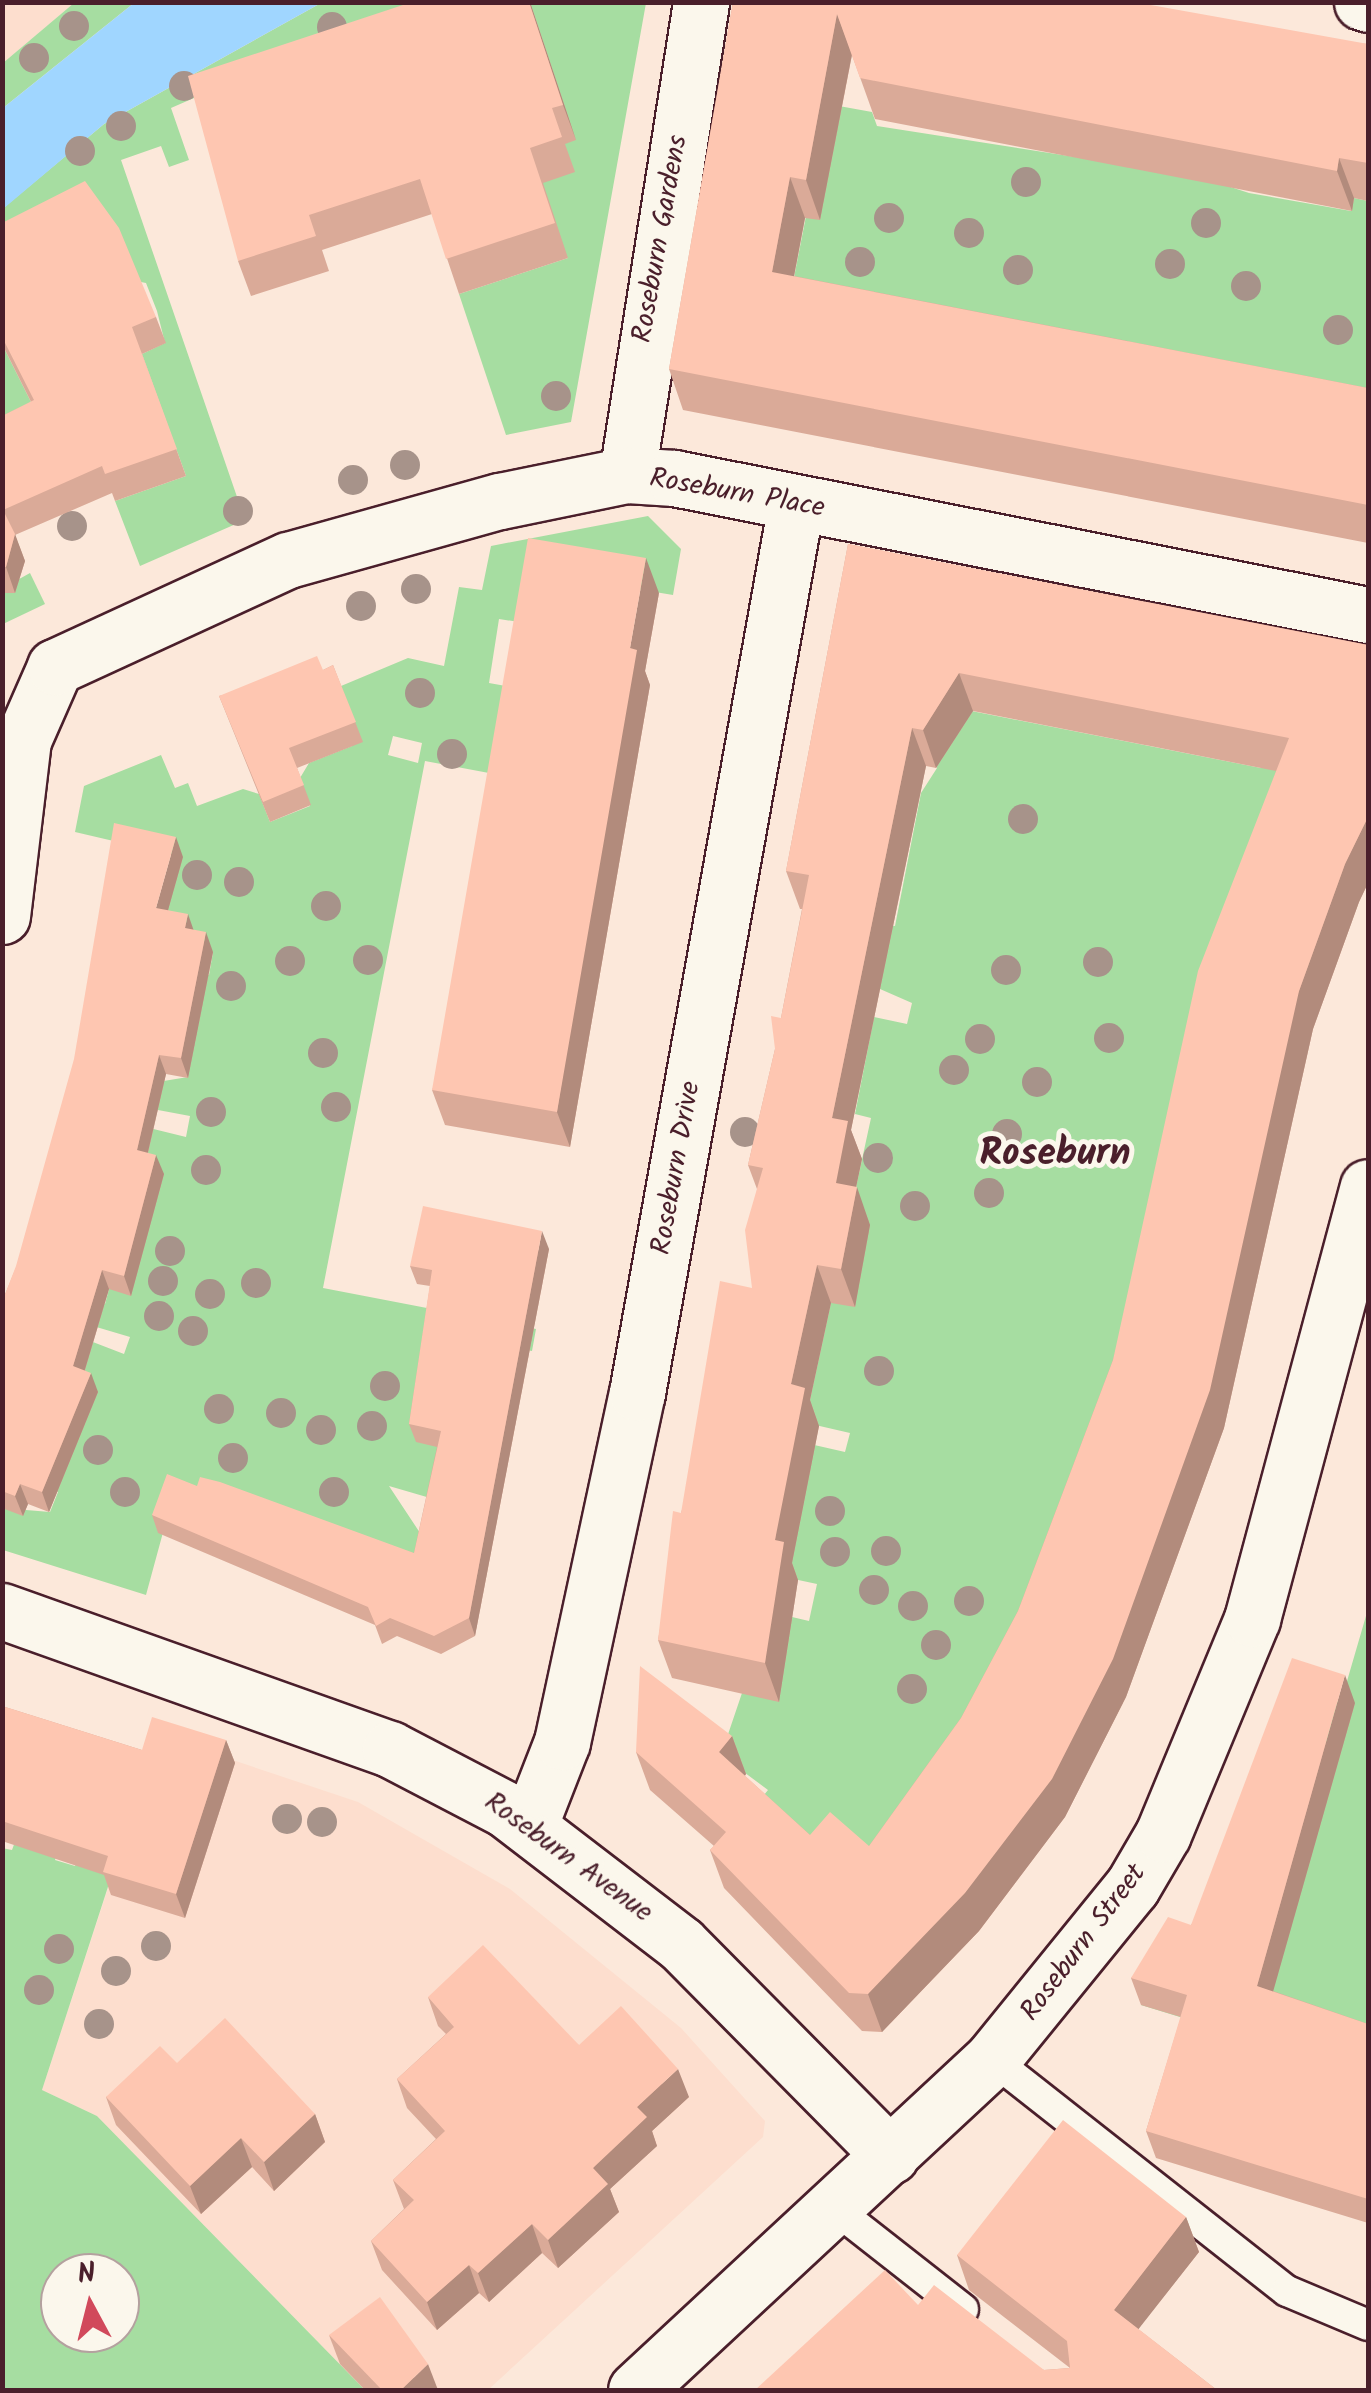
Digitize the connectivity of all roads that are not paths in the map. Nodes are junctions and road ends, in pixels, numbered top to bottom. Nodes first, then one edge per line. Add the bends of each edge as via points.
1 (701, 2) edge
2 (627, 475) junction
3 (796, 504) junction
4 (1368, 615) edge
5 (2, 916) edge
6 (1368, 1187) edge
7 (2, 1612) edge
8 (530, 1824) junction
9 (992, 2059) junction
10 (892, 2156) junction
11 (834, 2208) junction
12 (1368, 2326) edge
13 (990, 2330) edge
14 (636, 2390) edge

1 - 2 street, Roseburn Gardens
2 - 3 street, Roseburn Place
2 - 5 street, Roseburn Place via 414,520 288,560 77,653 48,676 32,706
3 - 4 street, Roseburn Place
3 - 8 street, Roseburn Drive via 636,1393 562,1742
6 - 9 street, Roseburn Street via 1222,1702 1132,1887
7 - 8 street, Roseburn Avenue via 423,1762
8 - 10 street, Roseburn Avenue via 681,1944
9 - 10 street, Roseburn Street
9 - 12 lane via 1288,2291
10 - 11 street, Roseburn Street
11 - 13 lane
11 - 14 street, Roseburn Street

